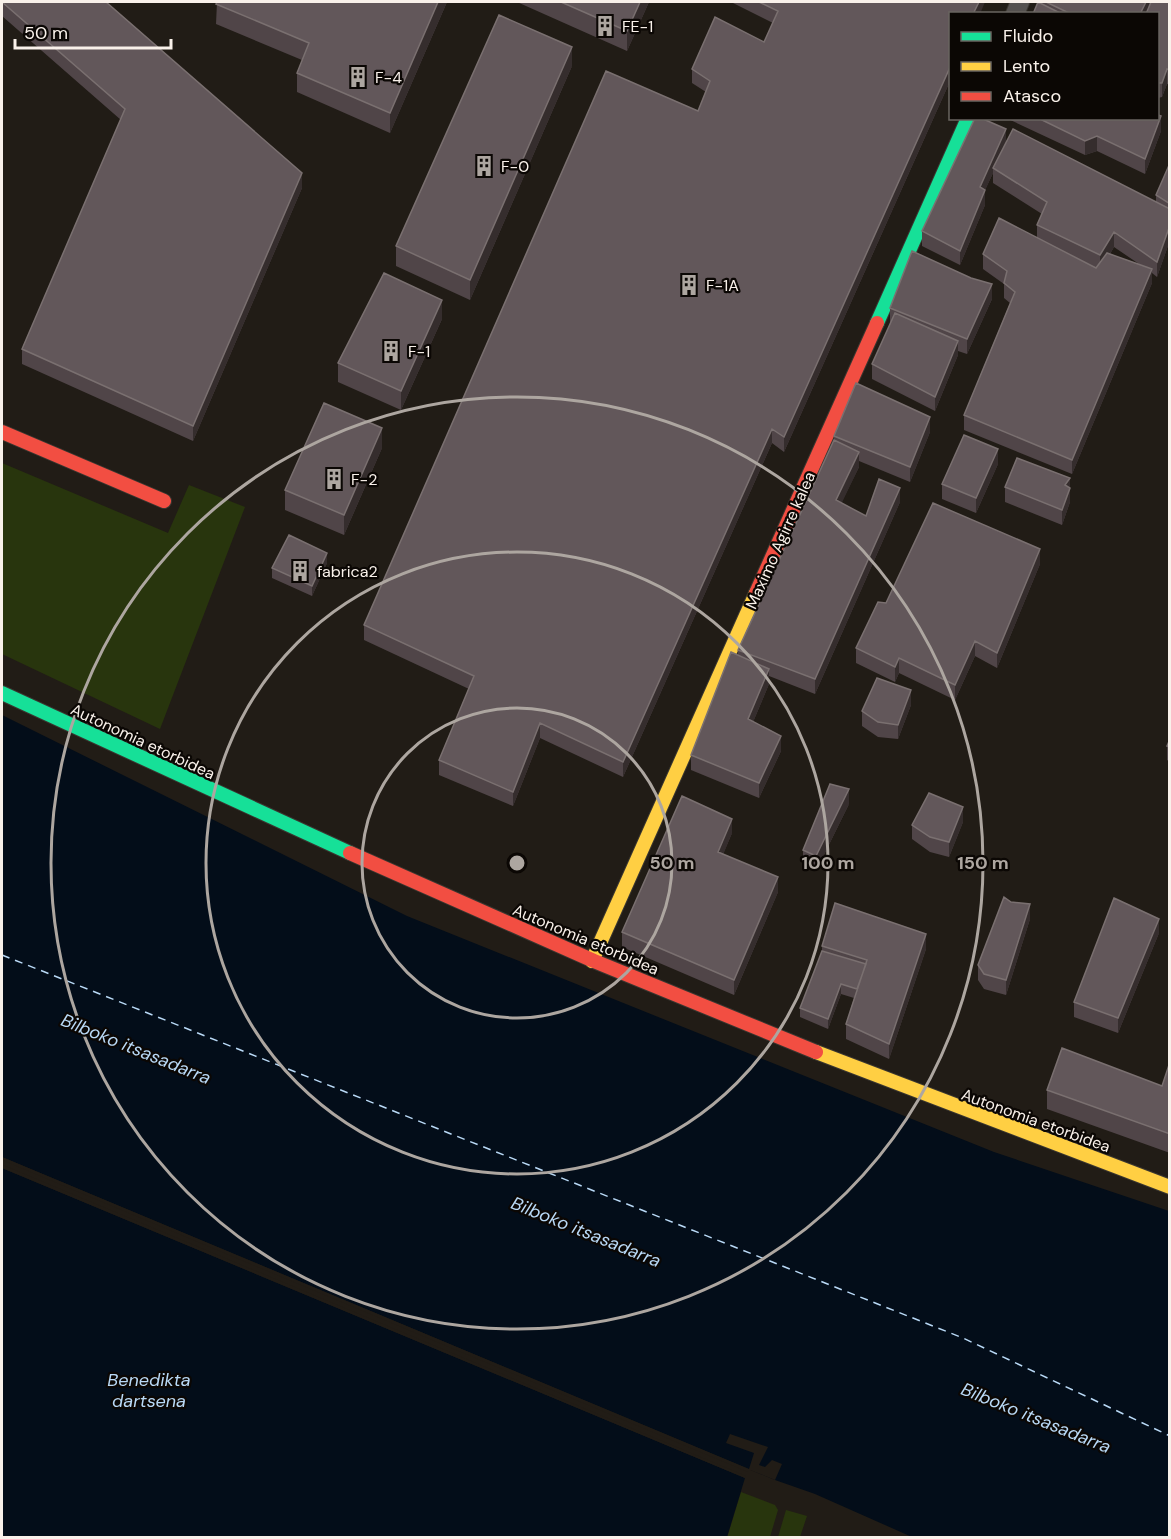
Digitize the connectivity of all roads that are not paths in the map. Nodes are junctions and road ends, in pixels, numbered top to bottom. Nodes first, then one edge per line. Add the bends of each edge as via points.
1 (967, 120) edge
2 (2, 432) edge
3 (164, 501) dead end
4 (2, 693) edge
5 (592, 961) junction
6 (1170, 1187) edge

1 - 5 main road, Maximo Agirre kalea
2 - 3 main road
4 - 5 main road, Autonomia etorbidea
5 - 6 main road, Autonomia etorbidea via 978,1117

